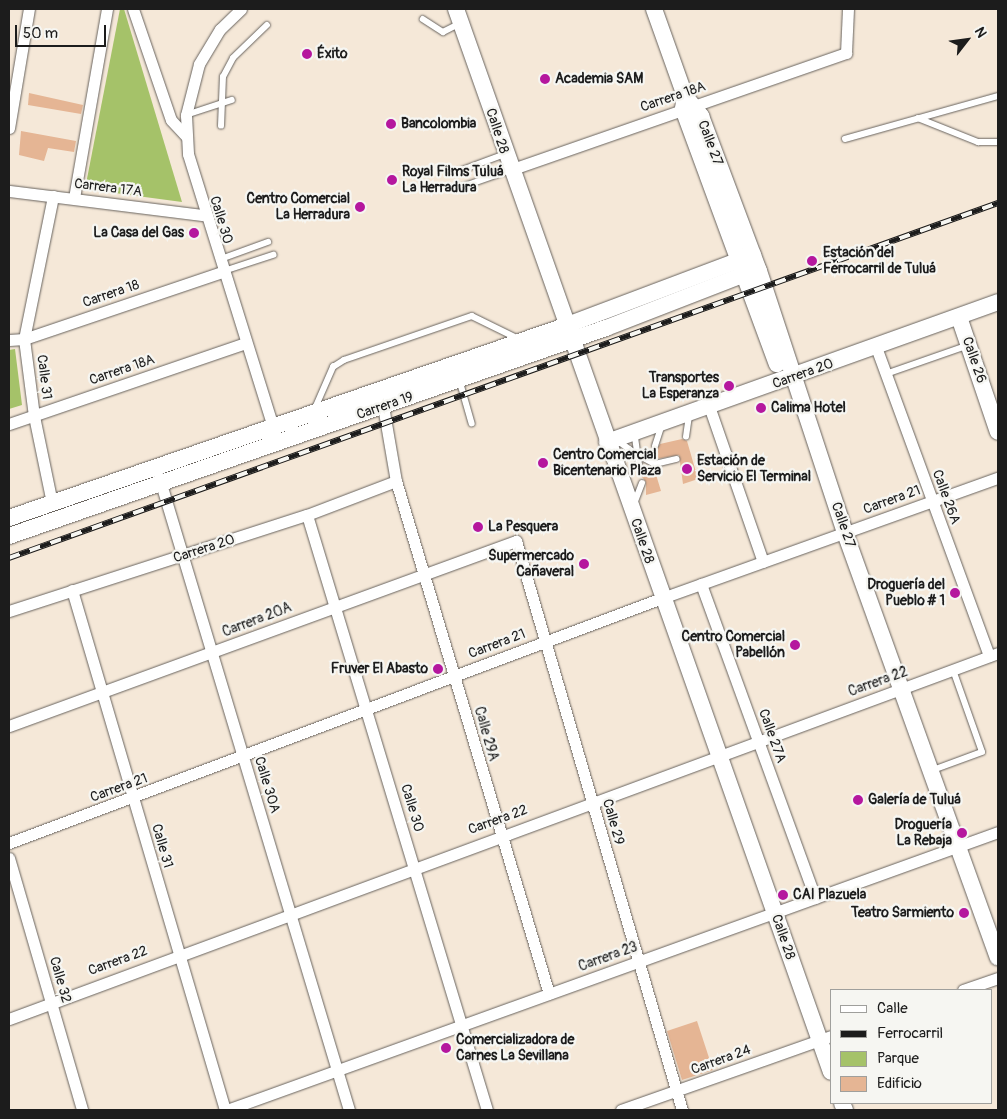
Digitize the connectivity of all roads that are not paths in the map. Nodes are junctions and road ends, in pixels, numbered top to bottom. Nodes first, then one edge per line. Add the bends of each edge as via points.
1 (29, 9) edge
2 (107, 9) edge
3 (133, 9) edge
4 (241, 9) edge
5 (654, 9) edge
6 (848, 9) edge
7 (459, 16) edge
8 (423, 19) dead end
9 (267, 25) dead end
10 (998, 96) edge
11 (232, 100) dead end
12 (219, 104) junction
13 (687, 104) junction
14 (186, 115) junction
15 (918, 118) junction
16 (220, 126) dead end
17 (9, 128) edge
18 (187, 137) junction
19 (845, 139) dead end
20 (998, 142) edge
21 (507, 162) junction
22 (454, 173) dead end
23 (459, 188) dead end
24 (9, 192) edge
25 (53, 196) junction
26 (74, 198) junction
27 (203, 215) junction
28 (268, 242) dead end
29 (273, 255) dead end
30 (218, 260) junction
31 (749, 264) junction
32 (222, 272) junction
33 (998, 302) edge
34 (959, 317) junction
35 (568, 333) junction
36 (532, 338) junction
37 (24, 339) junction
38 (9, 340) edge
39 (245, 344) junction
40 (968, 345) junction
41 (876, 347) junction
42 (886, 374) junction
43 (460, 380) junction
44 (788, 380) junction
45 (984, 392) junction
46 (383, 406) junction
47 (709, 406) junction
48 (998, 412) edge
49 (690, 413) junction
50 (34, 416) junction
51 (295, 420) junction
52 (662, 422) junction
53 (9, 424) edge
54 (472, 424) dead end
55 (635, 432) junction
56 (998, 432) edge
57 (275, 436) junction
58 (686, 437) dead end
59 (611, 440) junction
60 (655, 446) dead end
61 (648, 455) dead end
62 (638, 456) junction
63 (676, 459) dead end
64 (640, 468) dead end
65 (159, 476) junction
66 (998, 478) edge
67 (396, 481) junction
68 (642, 483) dead end
69 (932, 502) junction
70 (52, 504) junction
71 (631, 511) junction
72 (307, 516) junction
73 (9, 518) edge
74 (845, 532) junction
75 (9, 536) edge
76 (516, 541) joint
77 (182, 556) junction
78 (764, 562) junction
79 (424, 575) junction
80 (701, 584) junction
81 (72, 590) junction
82 (662, 598) junction
83 (335, 607) junction
84 (9, 610) edge
85 (545, 641) junction
86 (212, 653) junction
87 (994, 655) edge
88 (953, 670) junction
89 (454, 677) junction
90 (901, 690) junction
91 (102, 692) junction
92 (366, 710) junction
93 (9, 726) edge
94 (758, 742) junction
95 (719, 757) junction
96 (243, 758) junction
97 (930, 770) junction
98 (133, 798) junction
99 (592, 803) junction
100 (998, 832) edge
101 (500, 834) junction
102 (9, 843) edge
103 (959, 846) junction
104 (9, 858) edge
105 (415, 866) junction
106 (815, 898) junction
107 (775, 912) junction
108 (289, 914) junction
109 (178, 955) junction
110 (998, 957) edge
111 (638, 961) junction
112 (998, 978) edge
113 (966, 989) edge
114 (549, 994) junction
115 (51, 1002) junction
116 (9, 1019) edge
117 (462, 1024) junction
118 (825, 1038) edge
119 (830, 1066) edge
120 (336, 1070) junction
121 (677, 1092) junction
122 (82, 1110) edge
123 (226, 1110) edge
124 (349, 1110) edge
125 (487, 1110) edge
126 (622, 1110) edge
127 (682, 1110) edge

1 - 17 street
2 - 26 street
3 - 18 street via 171,120
4 - 14 street via 208,46
5 - 13 main road, Calle 27
6 - 13 street, Carrera 18A via 846,53
7 - 8 lane via 444,32
7 - 21 main road, Calle 28
9 - 12 lane via 233,58 222,77
10 - 15 lane
11 - 12 lane
12 - 14 lane
12 - 16 lane
13 - 21 street, Carrera 18A
13 - 31 main road, Calle 27
14 - 18 street, Calle 30
15 - 19 lane
15 - 20 lane via 978,142
18 - 27 street, Calle 30
21 - 22 lane
21 - 23 lane
21 - 35 main road, Calle 28
24 - 25 street, Carrera 17A
25 - 26 street, Carrera 17A
25 - 37 street, Calle 31
26 - 27 street, Carrera 17A
27 - 30 street, Calle 30
28 - 30 lane
29 - 32 lane
30 - 32 street, Calle 30
31 - 35 main road, Carrera 19
31 - 44 main road, Calle 27
32 - 37 street, Carrera 18
32 - 39 street, Calle 30
33 - 34 main road, Carrera 20
34 - 40 main road, Calle 26
34 - 41 main road, Carrera 20
35 - 36 main road, Carrera 19
35 - 43 main road, Carrera 19
35 - 59 main road, Calle 28
36 - 51 main road, Carrera 19
36 - 51 lane via 510,335 472,316 344,360 330,371 321,400
37 - 38 street, Carrera 18
37 - 50 street, Calle 31
39 - 50 street, Carrera 18A
39 - 57 street, Calle 30
40 - 42 lane
40 - 45 main road, Calle 26
41 - 42 street, Calle 26A
41 - 44 main road, Carrera 20
42 - 69 street, Calle 26A
43 - 46 main road, Carrera 19
43 - 54 lane
44 - 47 main road, Carrera 20
44 - 74 main road, Calle 27
45 - 48 lane via 994,398
45 - 56 main road, Calle 26
46 - 57 main road, Carrera 19
46 - 67 street, Calle 29A
47 - 49 main road, Carrera 20
47 - 78 street
49 - 52 main road, Carrera 20
49 - 58 lane
50 - 53 street, Carrera 18A
50 - 70 street, Calle 31
51 - 57 main road, Carrera 19
52 - 55 main road, Carrera 20
52 - 60 lane
55 - 59 main road, Carrera 20
55 - 62 lane
57 - 65 main road, Carrera 19
59 - 62 lane
59 - 71 main road, Calle 28
61 - 62 lane
62 - 63 lane via 656,464
62 - 64 lane
65 - 70 main road, Carrera 19
65 - 75 main road, Carrera 19
65 - 77 street, Calle 30A
66 - 69 street, Carrera 21
67 - 72 street, Carrera 20
67 - 79 street, Calle 29A
68 - 71 lane
69 - 74 street, Carrera 21
69 - 87 street, Calle 26A
70 - 73 main road, Carrera 19
71 - 82 main road, Calle 28
72 - 77 street, Carrera 20
72 - 83 street, Calle 30
74 - 78 street, Carrera 21
74 - 90 main road, Calle 27
76 - 79 street, Carrera 20A
76 - 85 street, Calle 29
77 - 81 street, Carrera 20
77 - 86 street, Calle 30A
78 - 80 street, Carrera 21
79 - 83 street, Carrera 20A
79 - 89 street, Calle 29A
80 - 82 street, Carrera 21
80 - 94 street, Calle 27A
81 - 84 street, Carrera 20
81 - 91 street, Calle 31
82 - 85 street, Carrera 21
82 - 95 main road, Calle 28
83 - 86 street, Carrera 20A
83 - 92 street, Calle 30
85 - 89 street, Carrera 21
85 - 99 street, Calle 29
86 - 91 street, Carrera 20A
86 - 96 street, Calle 30A
87 - 88 street, Carrera 22
88 - 90 street, Carrera 22
88 - 97 lane via 982,752
89 - 92 street, Carrera 21
89 - 101 street, Calle 29A
90 - 94 street, Carrera 22
90 - 97 main road, Calle 27
91 - 93 street, Carrera 20A
91 - 98 street, Calle 31
92 - 96 street, Carrera 21
92 - 105 street, Calle 30
94 - 95 street, Carrera 22
94 - 106 street, Calle 27A
95 - 99 street, Carrera 22
95 - 107 main road, Calle 28
96 - 98 street, Carrera 21
96 - 108 street, Calle 30A
97 - 103 main road, Calle 27
98 - 102 street, Carrera 21
98 - 109 street, Calle 31
99 - 101 street, Carrera 22
99 - 111 street, Calle 29
100 - 103 street, Carrera 23
101 - 105 street, Carrera 22
101 - 114 street, Calle 29A
103 - 106 street, Carrera 23
103 - 110 main road, Calle 27
104 - 115 street, Calle 32
105 - 108 street, Carrera 22
105 - 117 street, Calle 30
106 - 107 street, Carrera 23
107 - 111 street, Carrera 23
107 - 118 main road, Calle 28
108 - 109 street, Carrera 22
108 - 120 street, Calle 30A
109 - 115 street, Carrera 22
109 - 123 street, Calle 31
111 - 114 street, Carrera 23
111 - 121 street, Calle 29
112 - 113 street
114 - 117 street, Carrera 23
115 - 116 street, Carrera 22
115 - 122 street, Calle 32
117 - 120 street, Carrera 23
117 - 125 street, Calle 30
118 - 119 main road, Calle 28
118 - 121 street, Carrera 24
120 - 123 street, Carrera 23
120 - 124 street, Calle 30A
121 - 126 street, Carrera 24
121 - 127 street, Calle 29

